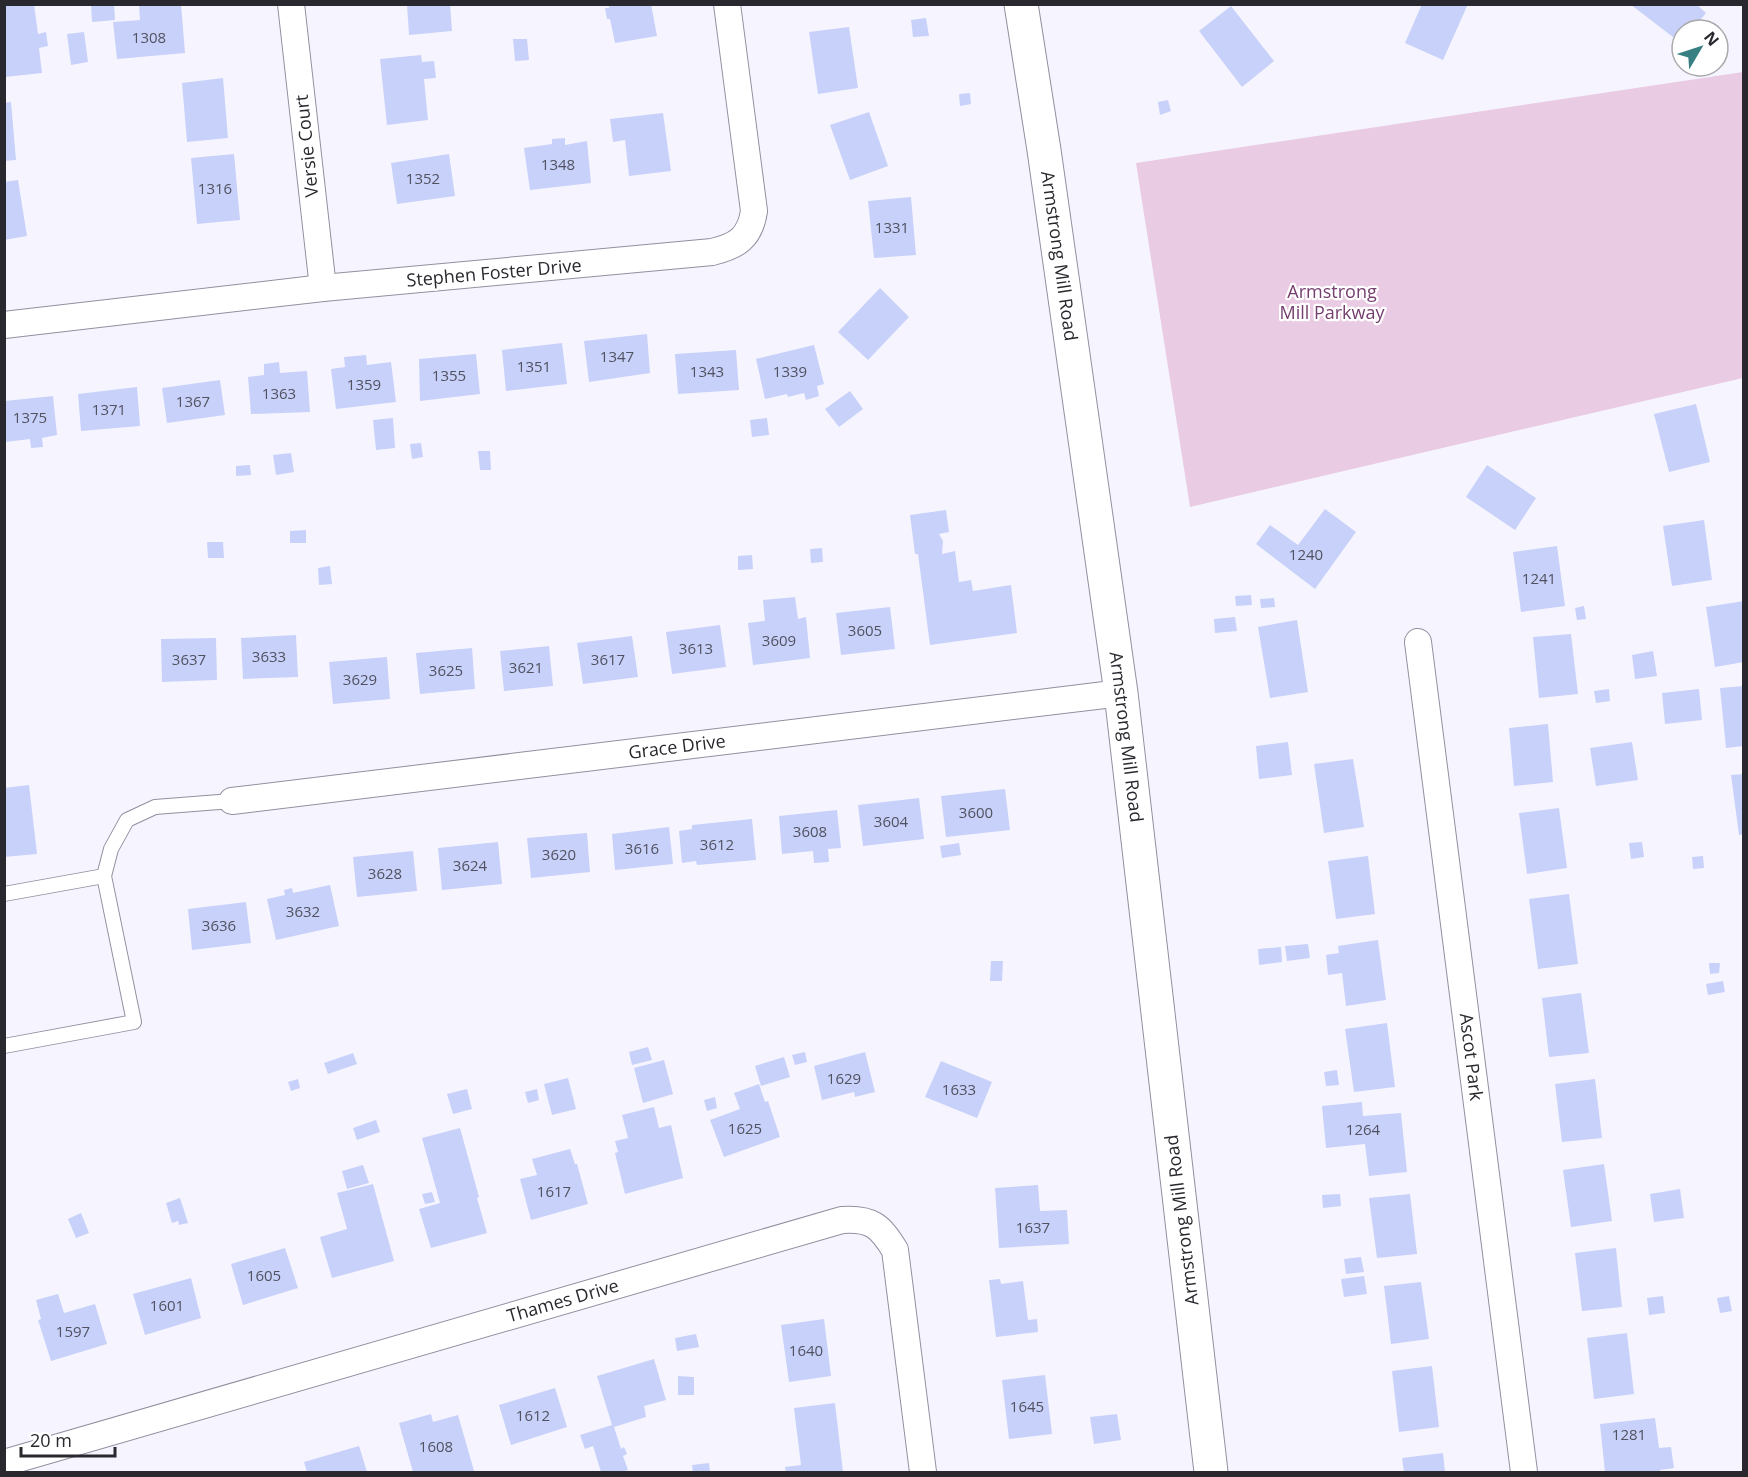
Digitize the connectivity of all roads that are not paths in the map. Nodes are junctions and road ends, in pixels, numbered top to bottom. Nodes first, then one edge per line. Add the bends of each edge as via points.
1 (291, 4) edge
2 (727, 4) edge
3 (1021, 4) edge
4 (323, 288) junction
5 (4, 324) edge
6 (1418, 642) dead end
7 (1121, 693) junction
8 (232, 801) joint
9 (104, 876) junction
10 (4, 894) edge
11 (4, 1046) edge
12 (4, 1463) edge
13 (923, 1473) edge
14 (1211, 1473) edge
15 (1524, 1473) edge

1 - 4 street, Versie Court
2 - 4 street, Stephen Foster Drive via 754,211 745,237 731,248
3 - 7 main road, Armstrong Mill Road
4 - 5 street, Stephen Foster Drive
6 - 15 street, Ascot Park
7 - 8 street, Grace Drive
7 - 14 main road, Armstrong Mill Road
8 - 9 lane via 155,807 127,820 111,849
9 - 10 lane
9 - 11 lane via 134,1022
12 - 13 street, Thames Drive via 842,1220 860,1219 874,1224 895,1250

